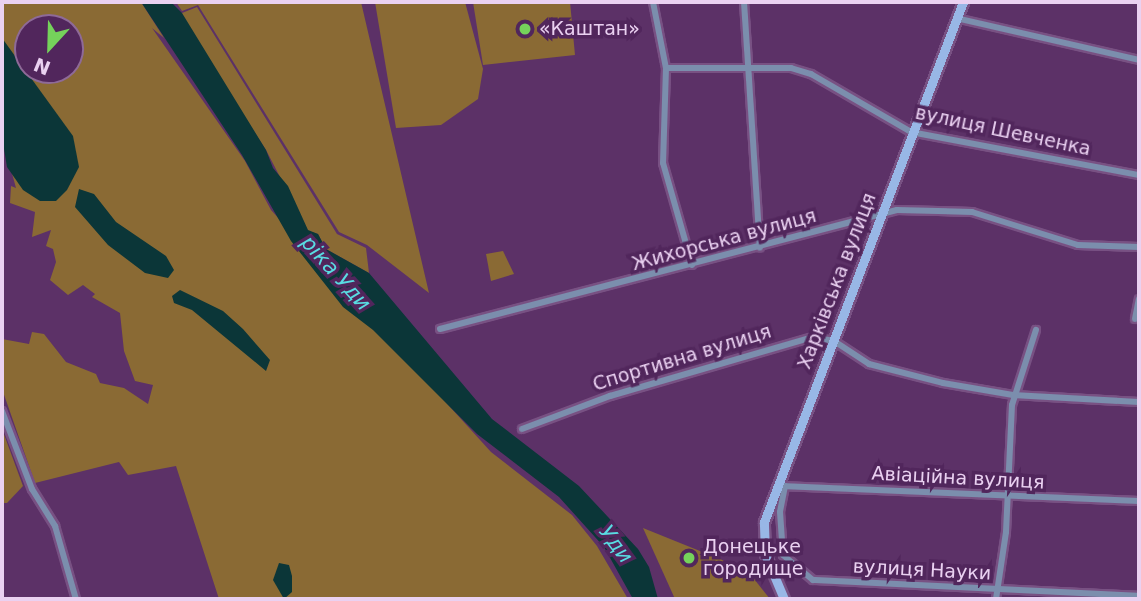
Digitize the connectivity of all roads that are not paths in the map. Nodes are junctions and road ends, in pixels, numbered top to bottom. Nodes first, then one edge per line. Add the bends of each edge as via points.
1 (653, 2) edge
2 (744, 2) edge
3 (962, 2) edge
4 (956, 18) junction
5 (1139, 60) edge
6 (747, 65) junction
7 (666, 68) junction
8 (911, 132) junction
9 (1139, 175) edge
10 (881, 213) junction
11 (760, 247) junction
12 (1139, 248) edge
13 (692, 265) junction
14 (1139, 299) edge
15 (1135, 319) dead end
16 (440, 329) dead end
17 (1036, 330) dead end
18 (834, 341) junction
19 (1013, 395) junction
20 (1139, 402) edge
21 (2, 411) edge
22 (522, 429) dead end
23 (780, 486) junction
24 (1009, 496) junction
25 (1139, 501) edge
26 (998, 590) junction
27 (1139, 596) edge
28 (76, 599) edge
29 (784, 599) edge
30 (996, 599) edge

1 - 7 street
2 - 6 street
3 - 4 main road, Харківська вулиця
4 - 5 street
4 - 8 main road, Харківська вулиця
6 - 7 street, вулиця Шевченка
6 - 8 street, вулиця Шевченка via 811,74
6 - 11 street
7 - 13 street via 663,163
8 - 9 street, вулиця Шевченка
8 - 10 main road, Харківська вулиця
10 - 11 street, Жихорська вулиця
10 - 12 street, Жихорська вулиця via 972,212 1078,245
10 - 18 main road, Харківська вулиця
11 - 13 street, Жихорська вулиця
13 - 16 street, Жихорська вулиця
14 - 15 street
17 - 19 street
18 - 19 street via 869,364
18 - 22 street, Спортивна вулиця via 813,337 787,342 610,396
18 - 23 main road, Харківська вулиця
19 - 20 street
19 - 24 street
21 - 28 street via 32,489 55,526
23 - 24 street, Авіаційна вулиця
23 - 26 street, вулиця Науки via 783,555 814,580
23 - 29 main road, Харківська вулиця via 763,530 772,574
24 - 25 street, Авіаційна вулиця
24 - 26 street
26 - 27 street, вулиця Науки
26 - 30 street

